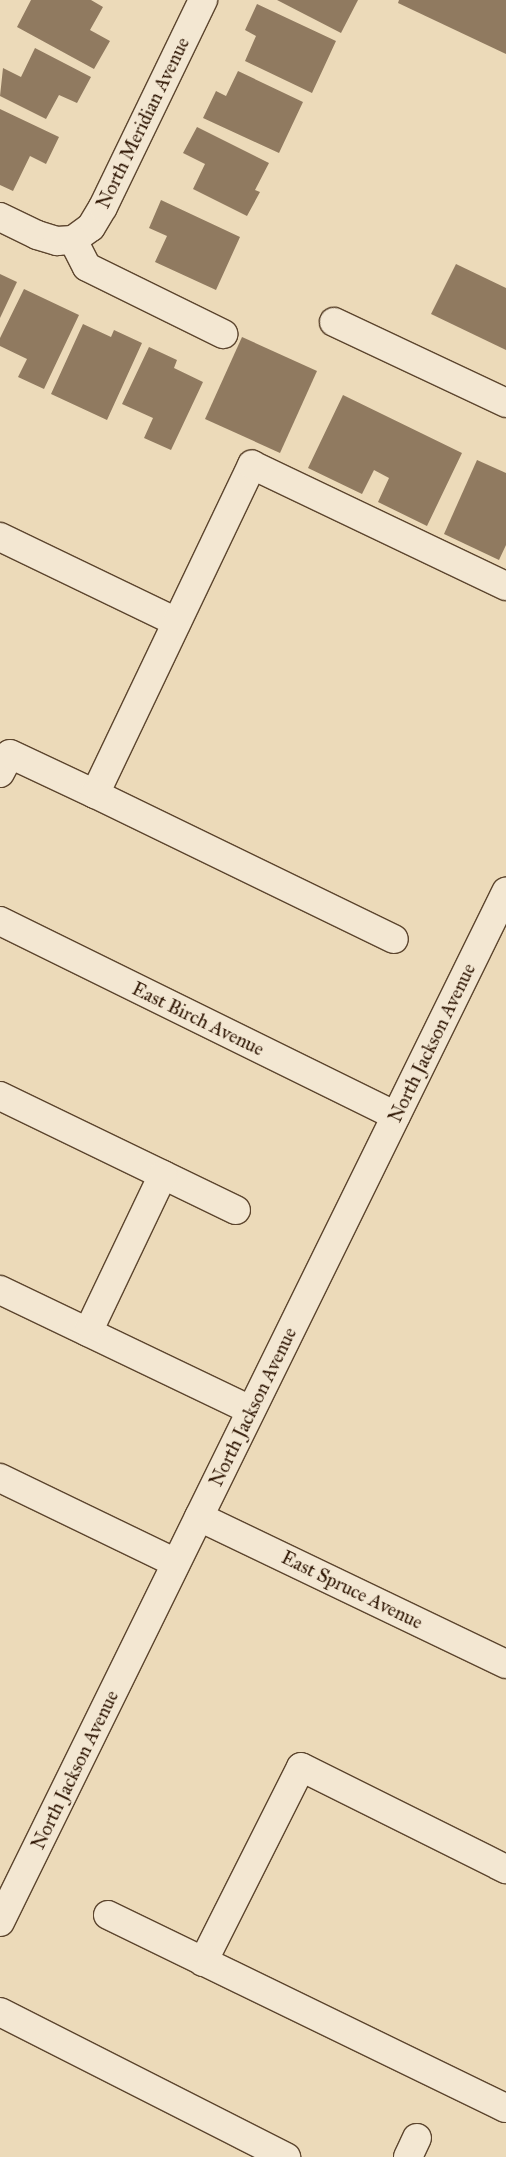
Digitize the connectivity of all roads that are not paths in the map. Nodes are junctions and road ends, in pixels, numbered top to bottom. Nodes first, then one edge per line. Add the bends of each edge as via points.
1 (203, 0) edge
2 (0, 217) edge
3 (74, 240) junction
4 (334, 322) dead end
5 (223, 334) dead end
6 (506, 403) edge
7 (0, 537) edge
8 (506, 586) edge
9 (177, 622) junction
10 (3, 759) edge
11 (94, 794) junction
12 (506, 892) edge
13 (0, 921) edge
14 (394, 939) dead end
15 (0, 1096) edge
16 (396, 1116) junction
17 (163, 1175) junction
18 (236, 1210) dead end
19 (0, 1290) edge
20 (88, 1332) junction
21 (252, 1410) junction
22 (0, 1478) edge
23 (199, 1517) junction
24 (176, 1563) junction
25 (506, 1664) edge
26 (506, 1869) edge
27 (108, 1915) dead end
28 (0, 1922) edge
29 (204, 1962) junction
30 (0, 2012) edge
31 (506, 2108) edge
32 (286, 2157) edge

1 - 3 street, North Meridian Avenue via 103,207 91,227
2 - 3 street via 37,235
3 - 5 street via 87,267
4 - 6 street
7 - 9 street
8 - 9 street via 252,465
9 - 11 street
10 - 11 street
11 - 14 street
12 - 16 street, North Jackson Avenue
13 - 16 street, East Birch Avenue
15 - 17 street
16 - 21 street, North Jackson Avenue
17 - 18 street
17 - 20 street
19 - 20 street
20 - 21 street
21 - 23 street, North Jackson Avenue
22 - 24 street
23 - 24 street, North Jackson Avenue
23 - 25 street, East Spruce Avenue
24 - 28 street, North Jackson Avenue
26 - 29 street via 301,1767
27 - 29 street
29 - 31 street
30 - 32 street

